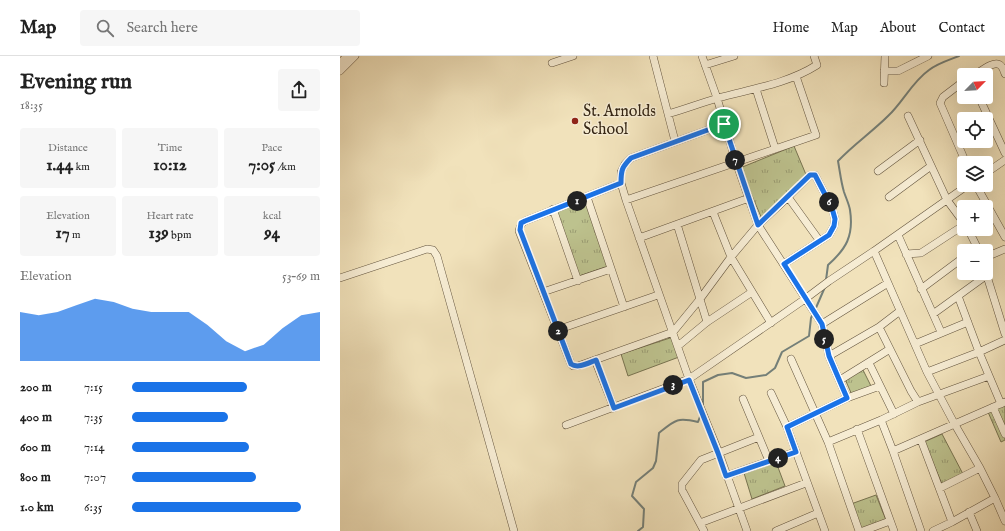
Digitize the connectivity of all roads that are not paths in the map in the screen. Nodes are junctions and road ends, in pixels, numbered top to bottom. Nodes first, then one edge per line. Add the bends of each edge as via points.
1 (347, 56) edge
2 (355, 56) edge
3 (573, 56) edge
4 (653, 56) edge
5 (702, 56) edge
6 (734, 56) edge
7 (814, 56) edge
8 (885, 56) edge
9 (928, 56) edge
10 (340, 63) edge
11 (552, 63) dead end
12 (705, 65) junction
13 (986, 68) edge
14 (340, 70) edge
15 (884, 71) junction
16 (1005, 74) edge
17 (796, 76) junction
18 (884, 83) dead end
19 (957, 86) edge
20 (756, 89) junction
21 (717, 98) junction
22 (982, 104) edge
23 (668, 114) junction
24 (908, 116) dead end
25 (724, 124) junction
26 (920, 140) junction
27 (675, 142) junction
28 (775, 148) junction
29 (1005, 152) edge
30 (963, 156) edge
31 (1005, 160) edge
32 (736, 162) junction
33 (931, 166) junction
34 (993, 168) edge
35 (878, 171) dead end
36 (621, 183) junction
37 (958, 192) edge
38 (980, 192) edge
39 (587, 197) junction
40 (788, 197) junction
41 (889, 197) dead end
42 (749, 198) junction
43 (626, 200) junction
44 (947, 200) junction
45 (553, 209) junction
46 (713, 212) junction
47 (957, 214) edge
48 (677, 224) junction
49 (758, 225) junction
50 (957, 229) edge
51 (898, 234) junction
52 (1005, 237) edge
53 (639, 238) junction
54 (819, 240) junction
55 (1005, 249) edge
56 (874, 251) junction
57 (906, 254) junction
58 (993, 254) edge
59 (730, 257) junction
60 (957, 262) edge
61 (784, 264) junction
62 (611, 269) junction
63 (340, 278) edge
64 (578, 280) junction
65 (978, 280) edge
66 (988, 280) edge
67 (888, 283) junction
68 (921, 289) junction
69 (542, 292) junction
70 (752, 292) junction
71 (658, 295) junction
72 (958, 296) junction
73 (700, 299) junction
74 (805, 299) junction
75 (624, 307) junction
76 (900, 311) junction
77 (933, 314) junction
78 (820, 321) junction
79 (707, 322) junction
80 (968, 322) junction
81 (771, 323) junction
82 (879, 327) junction
83 (557, 330) junction
84 (673, 332) junction
85 (941, 332) junction
86 (1005, 334) edge
87 (1005, 340) edge
88 (915, 344) junction
89 (678, 346) junction
90 (890, 349) junction
91 (979, 352) junction
92 (829, 356) junction
93 (791, 359) dead end
94 (596, 360) junction
95 (869, 363) junction
96 (927, 372) junction
97 (989, 376) junction
98 (689, 380) junction
99 (840, 380) junction
100 (880, 386) junction
101 (771, 393) dead end
102 (940, 394) junction
103 (847, 398) junction
104 (743, 399) dead end
105 (918, 402) junction
106 (1003, 403) edge
107 (993, 407) junction
108 (614, 408) junction
109 (815, 414) junction
110 (894, 414) junction
111 (881, 420) junction
112 (954, 424) junction
113 (566, 425) dead end
114 (787, 427) junction
115 (857, 429) junction
116 (1005, 434) edge
117 (759, 437) junction
118 (921, 440) junction
119 (828, 442) junction
120 (894, 451) junction
121 (796, 452) junction
122 (718, 453) junction
123 (769, 461) junction
124 (980, 468) junction
125 (726, 476) junction
126 (806, 483) junction
127 (940, 488) junction
128 (995, 498) junction
129 (738, 508) junction
130 (969, 512) junction
131 (818, 514) junction
132 (890, 521) junction
133 (1005, 521) edge
134 (952, 522) junction
135 (700, 524) junction
136 (514, 531) edge
137 (704, 531) edge
138 (747, 531) edge
139 (776, 531) edge
140 (825, 531) edge
141 (859, 531) edge
142 (863, 531) edge
143 (894, 531) edge
144 (921, 531) edge
145 (933, 531) edge
146 (976, 531) edge

1 - 10 street
2 - 14 street
3 - 11 street
4 - 23 street
5 - 12 street
6 - 12 street
7 - 17 street via 816,65
8 - 15 street
9 - 15 street via 898,71
12 - 21 street
13 - 16 street via 998,64
15 - 18 street
17 - 20 street
17 - 28 street via 816,135
19 - 30 street via 943,97 940,103
20 - 21 street
20 - 28 street
21 - 23 street
21 - 25 street
22 - 29 street
23 - 27 street
24 - 26 street
25 - 27 street
25 - 32 street
26 - 33 street
26 - 35 street
27 - 36 street via 631,158 621,172
28 - 32 street
31 - 34 street
32 - 42 street
32 - 43 street
33 - 41 street
33 - 44 street
36 - 39 street
36 - 43 street
37 - 44 street
38 - 52 street
39 - 45 street
39 - 62 street
40 - 49 street
40 - 54 street
40 - 54 street via 810,175 815,175 835,219 829,235
42 - 46 street
42 - 49 street
43 - 53 street
44 - 47 street
44 - 51 street
45 - 64 street
45 - 69 street via 521,223 520,227
46 - 48 street
46 - 59 street
48 - 53 street
48 - 73 street
49 - 59 street
49 - 61 street
50 - 57 street via 921,253
51 - 56 street
51 - 57 street
53 - 71 street
54 - 61 street
55 - 58 street
56 - 67 street
56 - 74 street
57 - 68 street
59 - 70 street
59 - 73 street
60 - 68 street
61 - 74 street
62 - 64 street
62 - 75 street
63 - 136 street via 427,249 433,250 437,256
64 - 69 street
65 - 72 street
66 - 86 street
67 - 76 street
67 - 78 street
68 - 77 street
69 - 83 street
70 - 79 street
70 - 81 street
71 - 75 street
71 - 84 street
72 - 77 street
72 - 80 street
73 - 79 street
73 - 84 street
74 - 78 street
74 - 81 street
75 - 83 street
76 - 82 street
76 - 88 street
77 - 85 street
78 - 92 street
79 - 89 street
80 - 85 street
80 - 91 street
81 - 98 street
82 - 90 street
82 - 92 street
83 - 94 street via 572,365 578,366
84 - 89 street
84 - 94 street
85 - 88 street
87 - 91 street
88 - 96 street
89 - 98 street
90 - 95 street
90 - 105 street
91 - 96 street
91 - 97 street
92 - 99 street
93 - 109 street
94 - 108 street
95 - 99 street
95 - 100 street
96 - 102 street
97 - 102 street
97 - 106 street
98 - 108 street
98 - 122 street
99 - 103 street
100 - 103 street
100 - 110 street
101 - 114 street
102 - 105 street
102 - 112 street
103 - 109 street
104 - 117 street
105 - 110 street
106 - 107 street
107 - 112 street
107 - 116 street
108 - 113 street
109 - 114 street
109 - 119 street
110 - 111 street
111 - 115 street
111 - 120 street
112 - 118 street
112 - 124 street
114 - 121 street
115 - 119 street
115 - 132 street
117 - 122 street
117 - 123 street
118 - 120 street
118 - 127 street
119 - 141 street
120 - 144 street
121 - 123 street
121 - 126 street
122 - 125 street
122 - 135 street via 701,460 682,484 682,490
123 - 125 street
124 - 127 street
124 - 128 street
125 - 129 street
126 - 129 street
126 - 131 street
127 - 134 street
128 - 130 street
128 - 133 street
129 - 135 street
129 - 138 street
130 - 134 street
130 - 146 street
131 - 139 street
131 - 140 street
132 - 142 street
132 - 143 street
134 - 145 street
135 - 137 street

